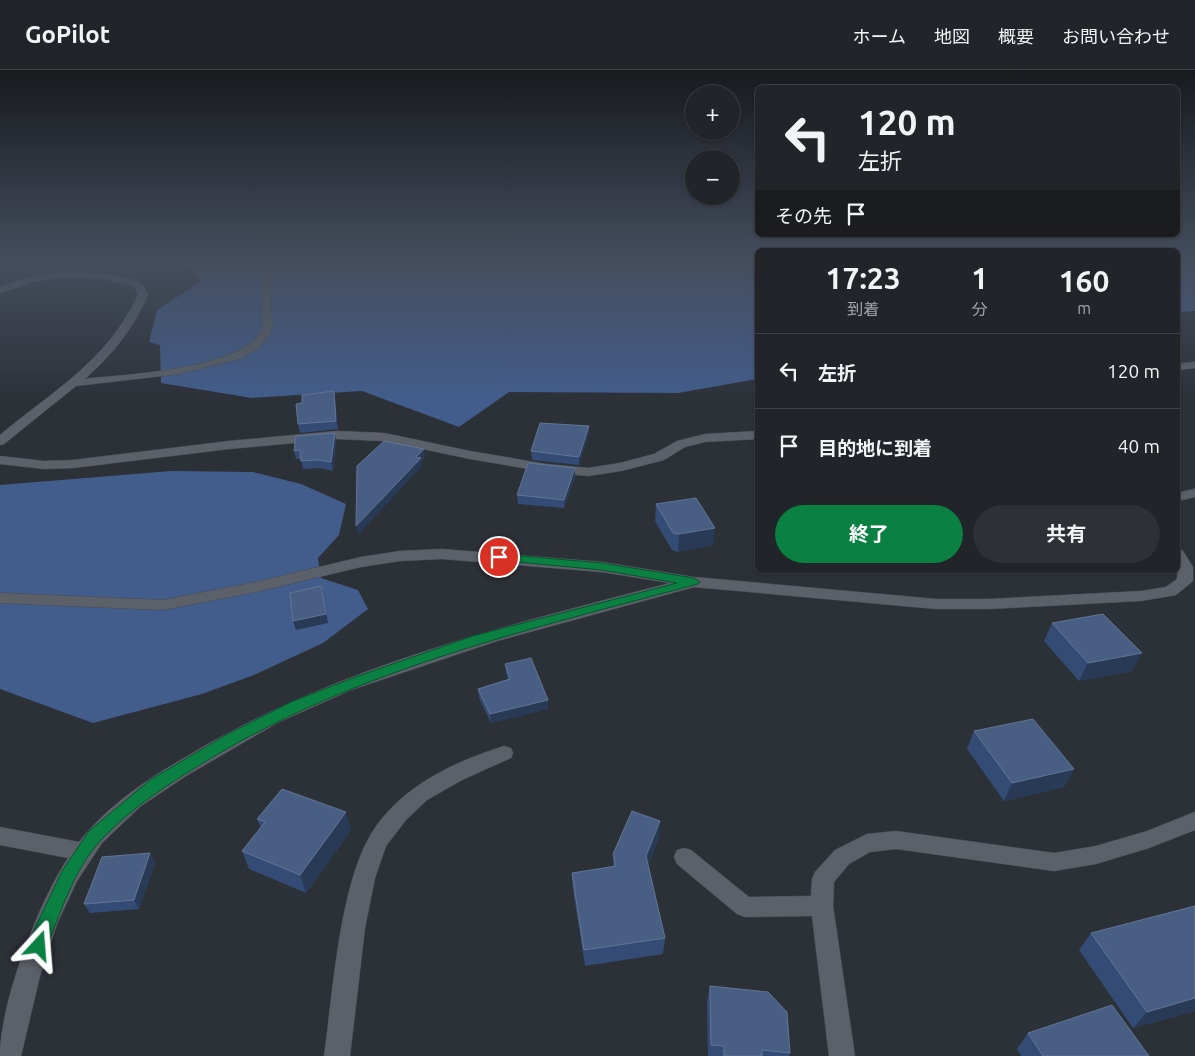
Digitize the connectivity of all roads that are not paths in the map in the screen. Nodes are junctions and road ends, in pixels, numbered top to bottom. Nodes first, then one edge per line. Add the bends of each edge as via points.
1 (137, 310) edge
2 (266, 310) edge
3 (1195, 366) edge
4 (1180, 367) edge
5 (74, 383) junction
6 (755, 435) edge
7 (0, 441) edge
8 (0, 460) edge
9 (1195, 493) edge
10 (1180, 497) edge
11 (1180, 558) edge
12 (694, 582) junction
13 (0, 598) edge
14 (504, 753) dead end
15 (1195, 821) edge
16 (0, 836) edge
17 (83, 852) junction
18 (684, 857) dead end
19 (822, 906) junction
20 (8, 1056) edge
21 (337, 1056) edge
22 (842, 1056) edge

1 - 5 street via 107,351
2 - 5 street via 266,332 256,347 226,361 113,380
3 - 4 street
5 - 7 street
6 - 8 street via 705,438 681,444 659,457 588,472 470,456 384,437 337,435 74,464 44,465
9 - 10 street
11 - 12 street via 1185,567 1184,581 1170,591 1097,600 936,604
12 - 13 street via 602,567 442,554 361,562 256,587 163,604
12 - 17 street via 478,639 296,706 231,739 155,784 113,819
14 - 21 street via 438,784 412,801 391,823 373,853 354,927
15 - 19 street via 1149,839 1054,862 896,840 867,843 842,857 823,879
16 - 17 street
17 - 20 street via 44,928
18 - 19 street via 745,907
19 - 22 street

